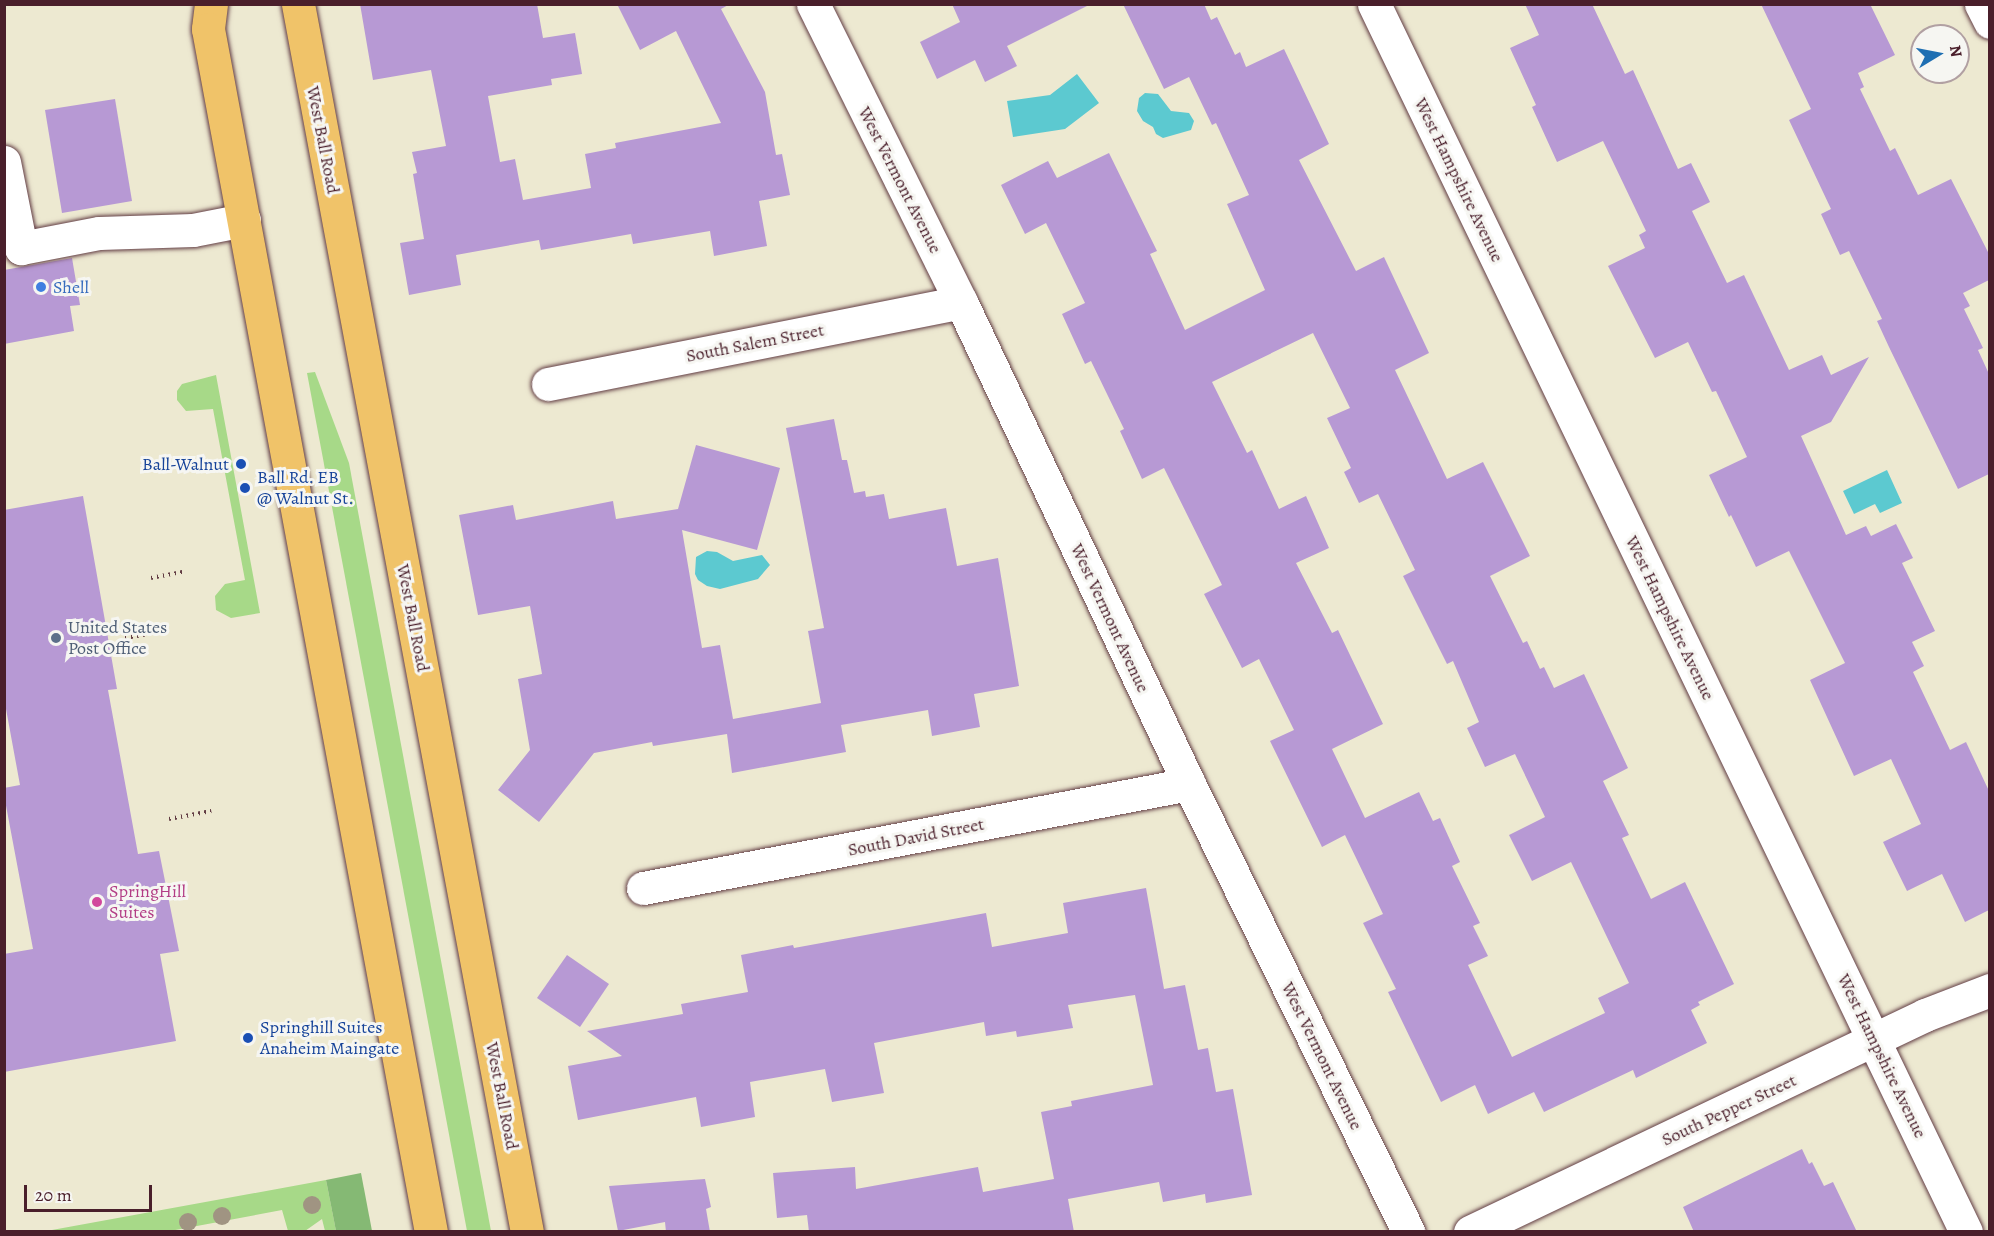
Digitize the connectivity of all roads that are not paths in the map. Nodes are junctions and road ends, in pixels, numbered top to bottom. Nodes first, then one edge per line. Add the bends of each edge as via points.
1 (211, 4) edge
2 (298, 4) edge
3 (813, 4) edge
4 (1374, 4) edge
5 (1981, 4) edge
6 (1989, 22) edge
7 (4, 162) edge
8 (243, 220) junction
9 (961, 302) junction
10 (548, 384) dead end
11 (1189, 784) junction
12 (643, 888) dead end
13 (1989, 990) edge
14 (1875, 1040) junction
15 (431, 1232) edge
16 (527, 1232) edge
17 (1408, 1232) edge
18 (1470, 1232) edge
19 (1966, 1232) edge

1 - 8 main road via 208,29
2 - 16 main road, West Ball Road
3 - 9 street, West Vermont Avenue
4 - 14 street, West Hampshire Avenue
5 - 6 street
7 - 8 street via 21,248 99,233 193,230
8 - 15 main road
9 - 10 street, South Salem Street
9 - 11 street, West Vermont Avenue
11 - 12 street, South David Street
11 - 17 street, West Vermont Avenue
13 - 14 street, South Pepper Street
14 - 18 street, South Pepper Street
14 - 19 street, West Hampshire Avenue

